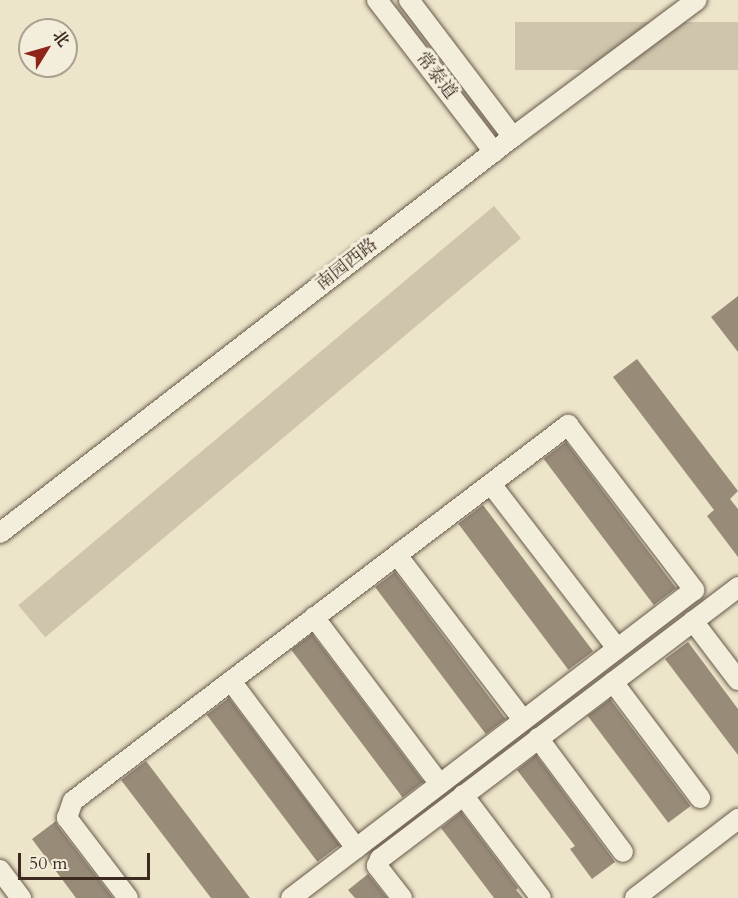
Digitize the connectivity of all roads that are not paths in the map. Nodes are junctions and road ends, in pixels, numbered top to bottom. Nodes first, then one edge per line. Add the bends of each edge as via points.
1 (377, 0) edge
2 (409, 0) edge
3 (697, 0) edge
4 (513, 137) junction
5 (494, 152) junction
6 (490, 484) junction
7 (0, 533) edge
8 (397, 555) junction
9 (738, 587) edge
10 (314, 617) junction
11 (693, 621) junction
12 (616, 648) junction
13 (738, 680) edge
14 (231, 681) junction
15 (613, 682) junction
16 (523, 720) junction
17 (538, 738) junction
18 (440, 784) junction
19 (463, 795) junction
20 (700, 798) dead end
21 (738, 819) edge
22 (356, 848) junction
23 (623, 852) dead end
24 (0, 870) edge
25 (294, 897) edge
26 (21, 898) edge
27 (128, 898) edge
28 (402, 898) edge
29 (541, 898) edge
30 (635, 898) edge

1 - 5 street, 常泰道
2 - 4 street, 常泰道
3 - 4 street, 南园西路
4 - 5 street, 南园西路
5 - 7 street, 南园西路
6 - 8 street
6 - 12 street
6 - 12 street via 568,425 694,590
8 - 10 street
8 - 16 street
9 - 11 street
10 - 14 street
10 - 18 street
11 - 13 street
11 - 15 street
12 - 16 street
14 - 22 street
14 - 27 street via 73,801 67,818
15 - 17 street
15 - 20 street
16 - 18 street
17 - 19 street
17 - 23 street
18 - 22 street
19 - 28 street via 380,859 377,866
19 - 29 street
21 - 30 street
22 - 25 street
24 - 26 street

